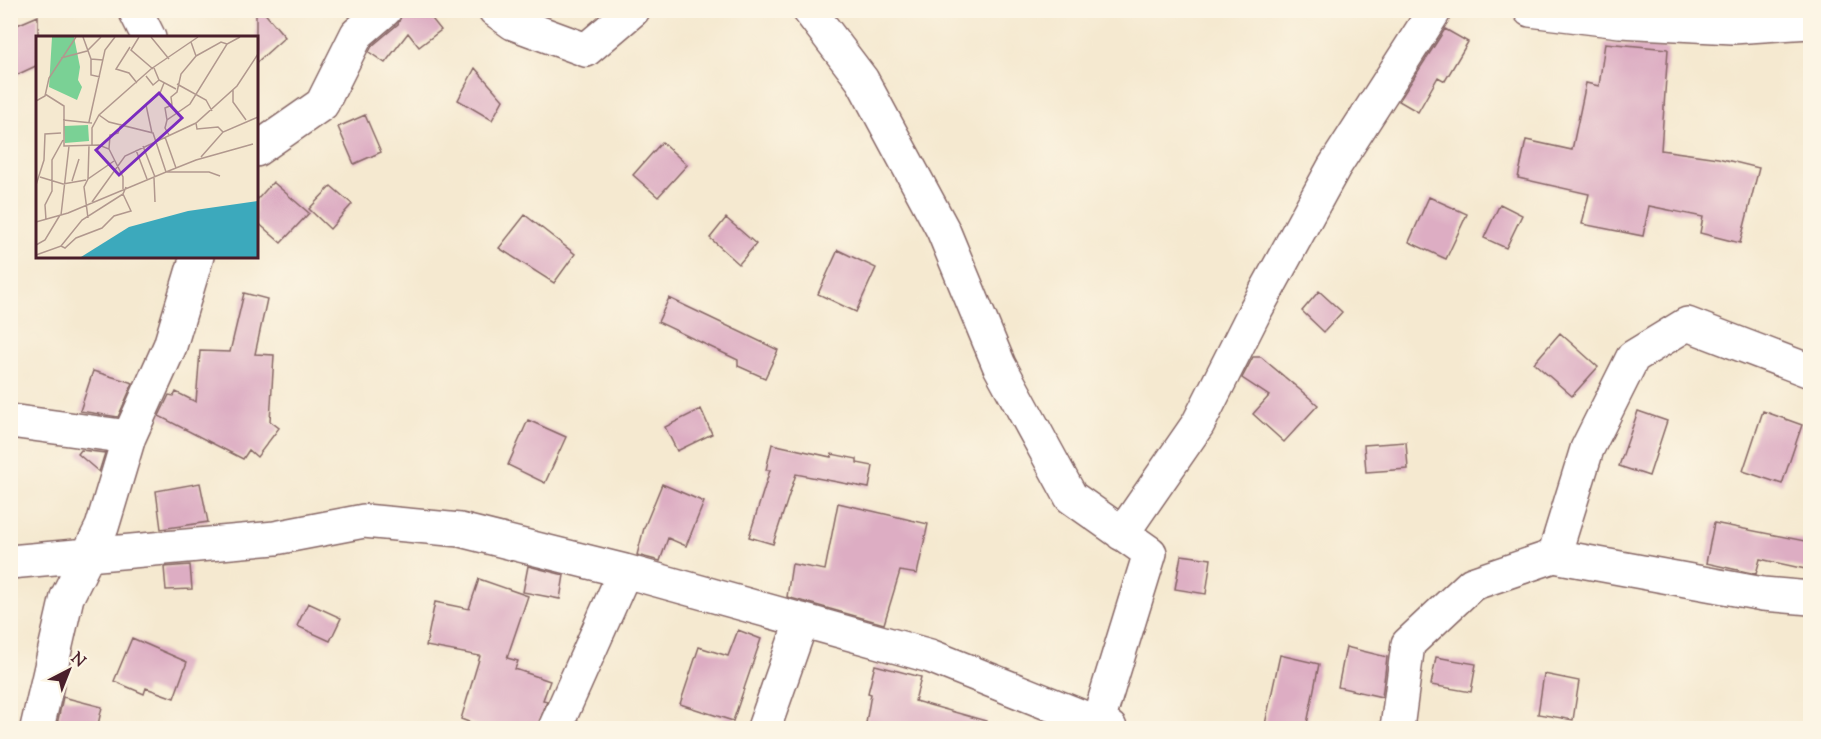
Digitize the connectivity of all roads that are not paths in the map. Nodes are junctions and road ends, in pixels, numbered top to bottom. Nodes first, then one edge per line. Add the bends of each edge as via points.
1 (135, 10) edge
2 (386, 10) edge
3 (495, 10) edge
4 (633, 10) edge
5 (809, 10) edge
6 (1435, 10) edge
7 (1530, 10) edge
8 (1810, 22) edge
9 (147, 36) edge
10 (258, 149) edge
11 (196, 258) edge
12 (1810, 371) edge
13 (10, 421) edge
14 (129, 437) junction
15 (1122, 534) junction
16 (87, 556) junction
17 (1554, 556) junction
18 (10, 562) edge
19 (625, 571) junction
20 (1810, 598) edge
21 (802, 620) junction
22 (1101, 727) edge
23 (37, 729) edge
24 (555, 729) edge
25 (764, 729) edge
26 (1397, 729) edge

1 - 9 street
2 - 10 street via 357,34 322,104
3 - 4 street via 513,23 586,50
5 - 15 street via 862,80 943,230 999,365 1071,497
6 - 15 street via 1334,167 1198,424
7 - 8 street via 1620,21 1721,26
11 - 14 street via 170,346
12 - 17 street via 1687,324 1634,357 1587,449
13 - 14 street
14 - 16 street via 102,527
15 - 22 street via 1150,554
16 - 18 street
16 - 19 street via 275,538 364,521 460,530
16 - 23 street via 67,597
17 - 20 street via 1763,594
17 - 26 street via 1472,584 1408,644
19 - 21 street
19 - 24 street
21 - 22 street via 930,656
21 - 25 street

